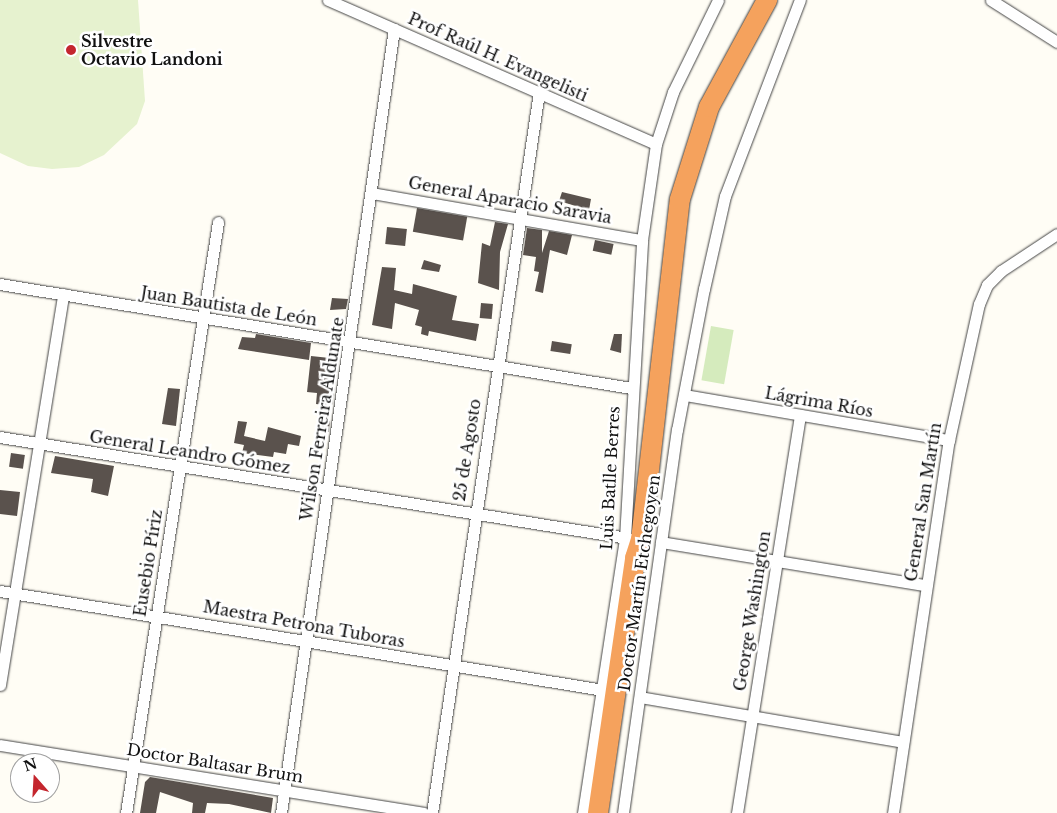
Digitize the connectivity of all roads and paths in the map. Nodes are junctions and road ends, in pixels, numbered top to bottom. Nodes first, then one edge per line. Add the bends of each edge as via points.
1 (328, 0) edge
2 (718, 0) edge
3 (767, 0) edge
4 (800, 0) edge
5 (991, 0) edge
6 (394, 29) junction
7 (1057, 42) edge
8 (538, 92) junction
9 (656, 144) junction
10 (372, 193) junction
11 (519, 218) junction
12 (218, 222) dead end
13 (1057, 234) edge
14 (642, 240) junction
15 (0, 284) edge
16 (63, 294) junction
17 (202, 318) junction
18 (350, 342) junction
19 (497, 366) junction
20 (631, 388) junction
21 (685, 395) junction
22 (800, 415) junction
23 (0, 437) edge
24 (949, 440) junction
25 (40, 443) junction
26 (179, 468) junction
27 (327, 490) junction
28 (474, 513) junction
29 (633, 539) junction
30 (661, 542) junction
31 (777, 560) junction
32 (925, 584) junction
33 (0, 591) edge
34 (14, 594) junction
35 (157, 616) junction
36 (305, 642) junction
37 (454, 666) junction
38 (0, 685) edge
39 (602, 690) junction
40 (640, 697) junction
41 (752, 716) junction
42 (903, 742) junction
43 (0, 745) edge
44 (134, 766) junction
45 (284, 790) junction
46 (126, 813) edge
47 (281, 813) edge
48 (424, 813) edge
49 (432, 813) edge
50 (584, 813) edge
51 (598, 813) edge
52 (609, 813) edge
53 (623, 813) edge
54 (738, 813) edge
55 (893, 813) edge

1 - 6 street, Prof Raúl H. Evangelisti
2 - 9 street, Luis Batlle Berres via 673,92
3 - 29 highway via 709,107 682,192
4 - 21 street, Doctor Martín Etchegoyen via 725,196
5 - 7 street
6 - 8 street, Prof Raúl H. Evangelisti
6 - 10 street, Wilson Ferreira Aldunate
8 - 9 street, Prof Raúl H. Evangelisti
8 - 11 street, 25 de Agosto
9 - 14 street, Luis Batlle Berres
10 - 11 street, General Aparacio Saravia
10 - 18 street, Wilson Ferreira Aldunate
11 - 14 street, General Aparacio Saravia
11 - 19 street, 25 de Agosto
12 - 17 street, Eusebio Píriz
13 - 24 street, General San Martín via 1001,271 987,285 970,335
14 - 20 street, Luis Batlle Berres
15 - 16 street, Juan Bautista de León
16 - 17 street, Juan Bautista de León
16 - 25 street
17 - 18 street, Juan Bautista de León
17 - 26 street, Eusebio Píriz
18 - 19 street, Juan Bautista de León
18 - 27 street, Wilson Ferreira Aldunate
19 - 20 street, Juan Bautista de León
19 - 28 street, 25 de Agosto
20 - 29 street, Luis Batlle Berres
21 - 22 street, Lágrima Ríos
21 - 30 street, Doctor Martín Etchegoyen
22 - 24 street, Lágrima Ríos
22 - 31 street, George Washington
23 - 25 street, General Leandro Gómez
24 - 32 street, General San Martín
25 - 26 street, General Leandro Gómez
25 - 34 street
26 - 27 street, General Leandro Gómez
26 - 35 street, Eusebio Píriz
27 - 28 street, General Leandro Gómez
27 - 36 street, Wilson Ferreira Aldunate
28 - 29 street, General Leandro Gómez
28 - 37 street, 25 de Agosto
29 - 39 street, Luis Batlle Berres
29 - 51 highway via 635,558
29 - 52 highway via 645,560
30 - 31 street
30 - 40 street, Doctor Martín Etchegoyen
31 - 32 street
31 - 41 street, George Washington
32 - 42 street, General San Martín
33 - 34 street, Maestra Petrona Tuboras
34 - 35 street, Maestra Petrona Tuboras
34 - 38 street
35 - 36 street, Maestra Petrona Tuboras
35 - 44 street, Eusebio Píriz
36 - 37 street, Maestra Petrona Tuboras
36 - 45 street, Wilson Ferreira Aldunate
37 - 39 street, Maestra Petrona Tuboras
37 - 49 street, 25 de Agosto
39 - 50 street, Luis Batlle Berres
40 - 41 street
40 - 53 street, Doctor Martín Etchegoyen
41 - 42 street
41 - 54 street, George Washington
42 - 55 street, General San Martín
43 - 44 street, Doctor Baltasar Brum
44 - 45 street, Doctor Baltasar Brum
44 - 46 street, Eusebio Píriz
45 - 47 street, Wilson Ferreira Aldunate
45 - 48 street, Doctor Baltasar Brum

